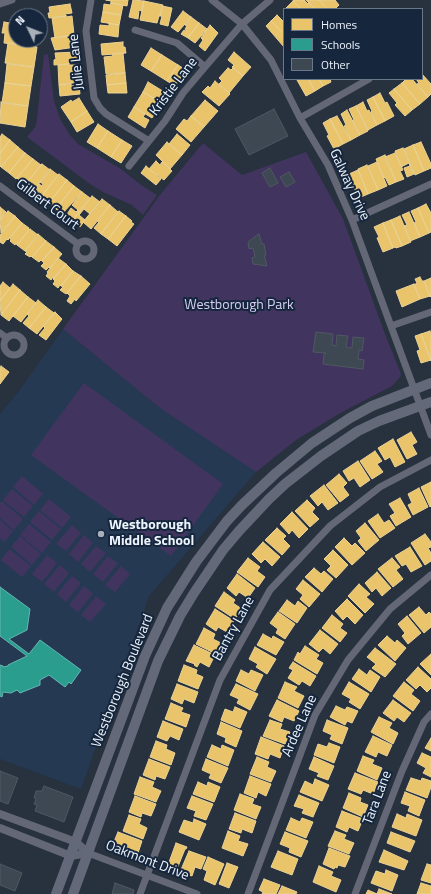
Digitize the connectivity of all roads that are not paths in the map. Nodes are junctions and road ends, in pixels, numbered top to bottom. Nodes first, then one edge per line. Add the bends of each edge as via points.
1 (12, 0) edge
2 (91, 0) edge
3 (212, 0) edge
4 (270, 0) edge
5 (0, 4) edge
6 (242, 24) junction
7 (135, 30) dead end
8 (205, 67) junction
9 (367, 80) edge
10 (300, 118) junction
11 (149, 141) junction
12 (129, 166) dead end
13 (431, 184) edge
14 (0, 186) edge
15 (352, 220) junction
16 (78, 244) dead end
17 (431, 312) edge
18 (391, 326) junction
19 (0, 333) edge
20 (7, 338) dead end
21 (431, 383) edge
22 (414, 389) junction
23 (431, 402) edge
24 (420, 406) junction
25 (431, 435) edge
26 (431, 460) edge
27 (431, 575) edge
28 (431, 714) edge
29 (0, 814) edge
30 (0, 828) edge
31 (76, 842) junction
32 (88, 853) junction
33 (71, 856) junction
34 (146, 876) junction
35 (56, 894) edge
36 (73, 894) edge
37 (140, 894) edge
38 (197, 894) edge
39 (248, 894) edge
40 (355, 894) edge

1 - 5 street
2 - 11 street, Julie Lane via 86,32 94,98 106,114
3 - 6 street, Galway Drive
4 - 6 street, Kristie Lane
6 - 8 street, Kristie Lane
6 - 10 street, Galway Drive via 271,60
7 - 8 street via 177,43
8 - 11 street, Kristie Lane
9 - 10 street
10 - 15 street, Galway Drive via 328,165
11 - 12 street, Kristie Lane
13 - 15 street
14 - 16 street, Gilbert Court
15 - 18 street, Galway Drive
17 - 18 street
18 - 22 street, Galway Drive
19 - 20 street
21 - 22 main road, Westborough Boulevard
22 - 24 street, Galway Drive
22 - 31 main road, Westborough Boulevard via 372,406 312,443 258,489 211,541 181,585 155,632
23 - 24 main road, Westborough Boulevard
24 - 25 street, Galway Drive
24 - 32 main road, Westborough Boulevard via 358,431 321,456 269,499 223,550 180,616 158,661
26 - 34 street, Bantry Lane via 380,487 330,526 270,590 220,680
27 - 39 street, Ardee Lane via 390,609 353,654 315,715
28 - 40 street, Tara Lane via 424,722 402,771
29 - 31 street
30 - 33 street
31 - 32 street
31 - 33 main road, Westborough Boulevard
32 - 33 street
32 - 34 street, Oakmont Drive
32 - 36 main road, Westborough Boulevard
33 - 35 main road, Westborough Boulevard
34 - 37 street, Bantry Lane
34 - 38 street, Oakmont Drive

